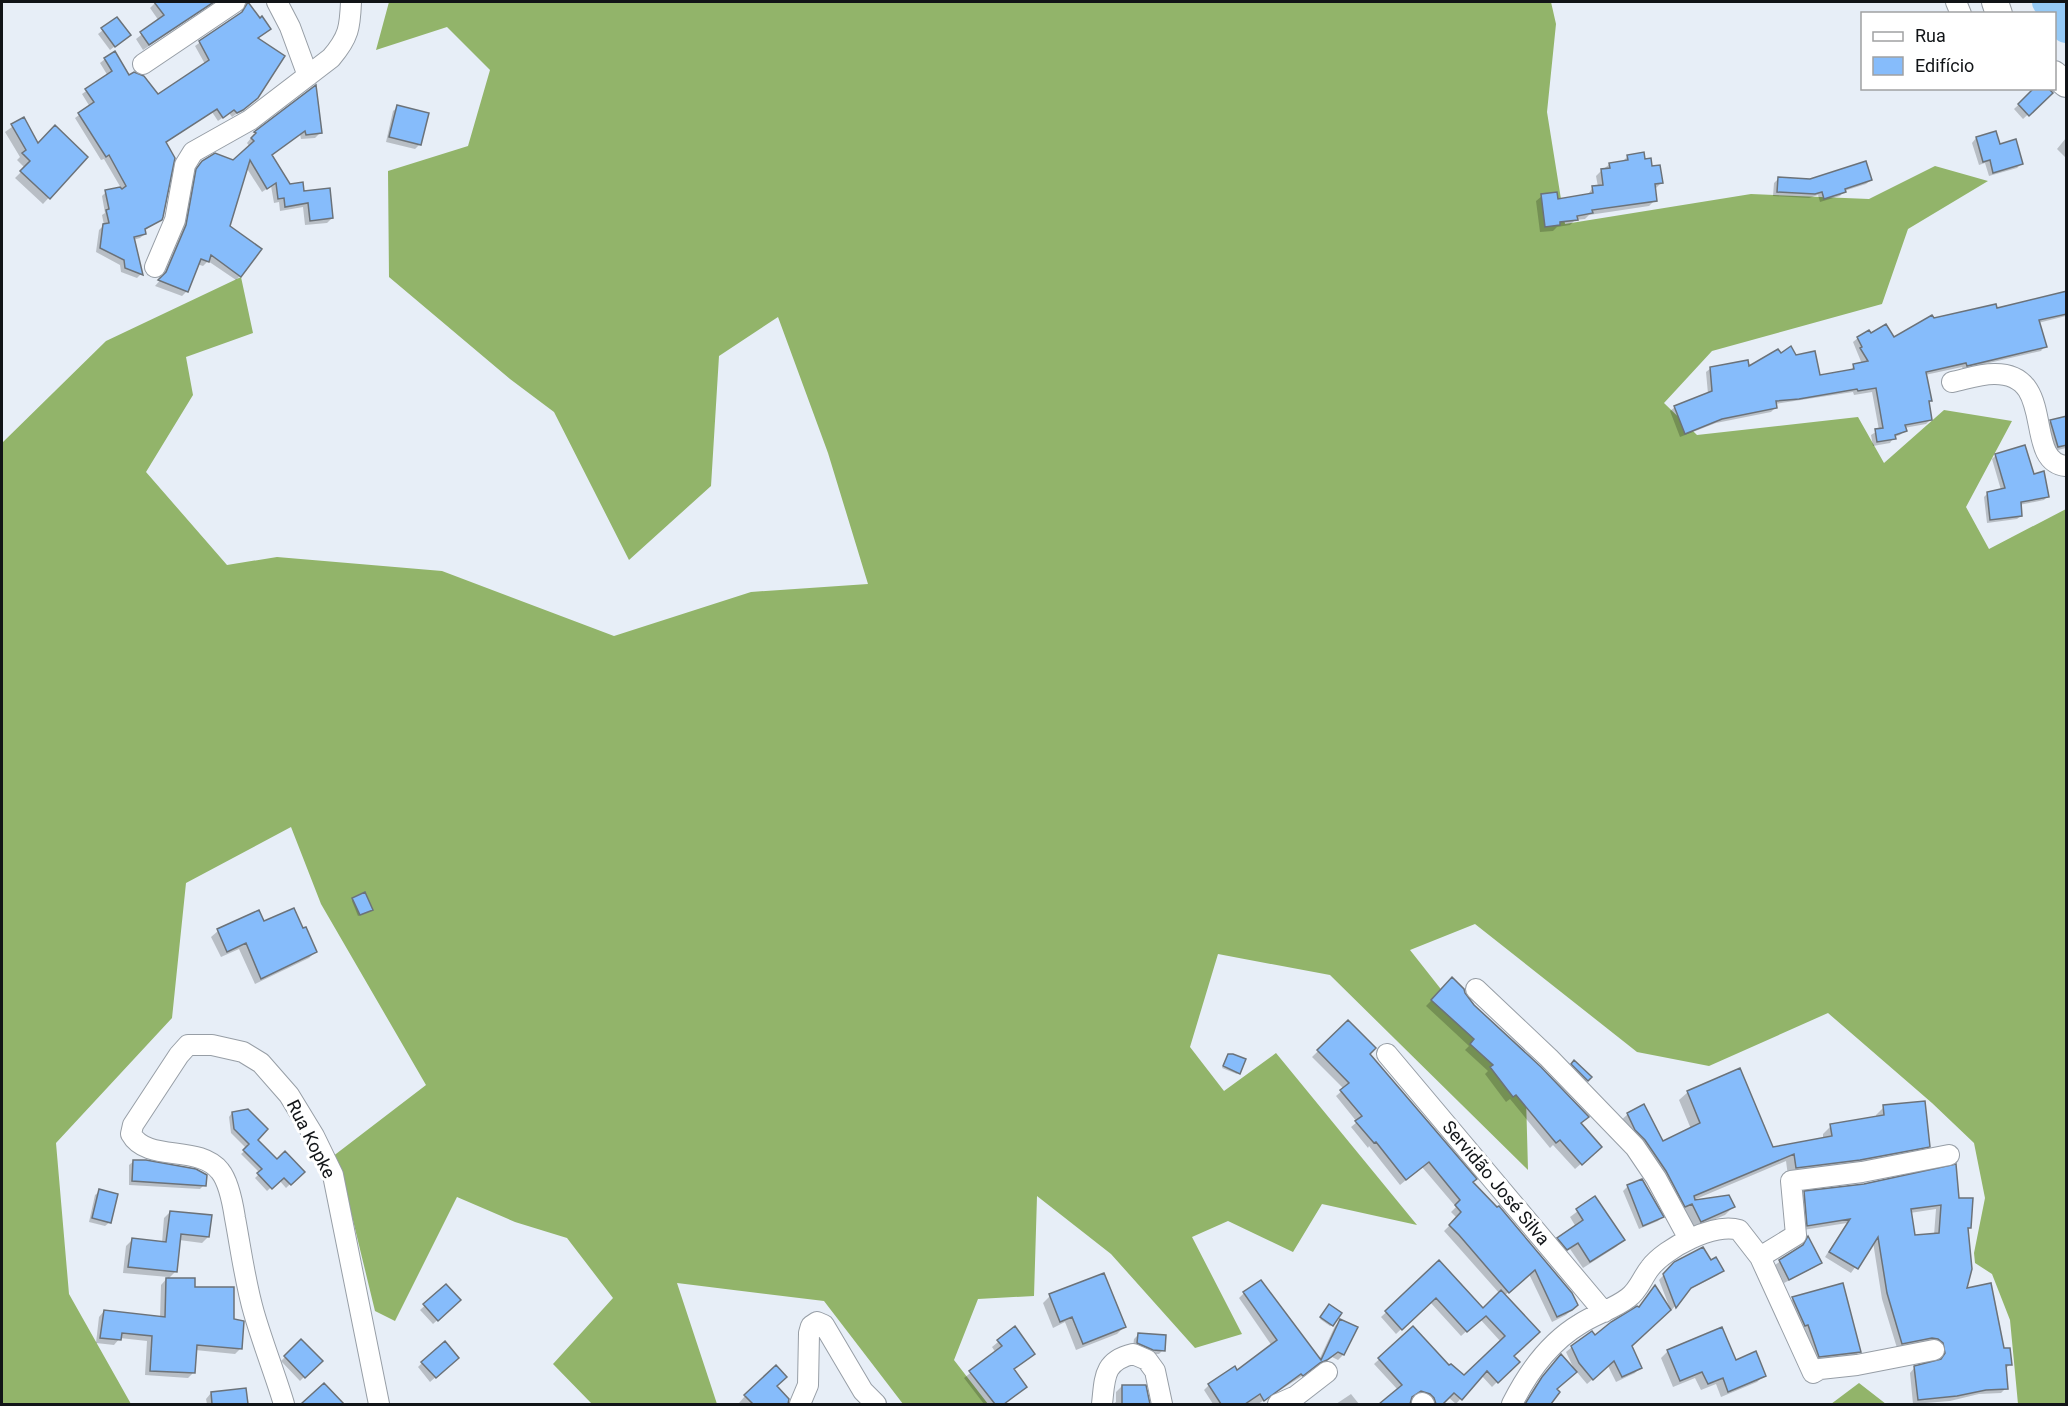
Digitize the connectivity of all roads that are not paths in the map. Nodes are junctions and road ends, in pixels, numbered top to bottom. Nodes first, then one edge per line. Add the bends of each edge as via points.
1 (235, 2) edge
2 (277, 2) edge
3 (351, 2) edge
4 (143, 64) dead end
5 (308, 76) junction
6 (155, 267) dead end
7 (1952, 381) dead end
8 (2067, 466) edge
9 (1476, 989) dead end
10 (1386, 1054) dead end
11 (1949, 1155) dead end
12 (1689, 1239) junction
13 (1760, 1257) junction
14 (1604, 1312) junction
15 (1934, 1350) dead end
16 (1327, 1372) dead end
17 (1167, 1401) edge
18 (284, 1404) edge
19 (379, 1404) edge
20 (800, 1404) edge
21 (876, 1404) edge
22 (1102, 1404) edge
23 (1278, 1404) edge
24 (1512, 1404) edge

1 - 4 street
2 - 5 street
3 - 5 street via 350,30 342,46
5 - 6 street via 250,120 193,152 185,165 175,220
7 - 8 street via 1994,374 2021,381 2035,403 2049,457
9 - 12 street via 1635,1148
10 - 14 street, Servidão José Silva
11 - 13 street via 1791,1181 1796,1235
12 - 13 street via 1726,1228 1739,1230
12 - 14 street via 1658,1258 1631,1296
13 - 15 street via 1813,1373
14 - 24 street via 1578,1325 1554,1344
16 - 23 street via 1296,1396
17 - 22 street via 1155,1371 1147,1360 1133,1354 1113,1361 1108,1368
18 - 19 street, Rua Kopke via 254,1312 231,1196 220,1170 186,1155 146,1148 130,1134 189,1045 243,1052 261,1063 289,1095 314,1136 333,1175
20 - 21 street via 808,1385 809,1333 817,1322 824,1325 863,1391

